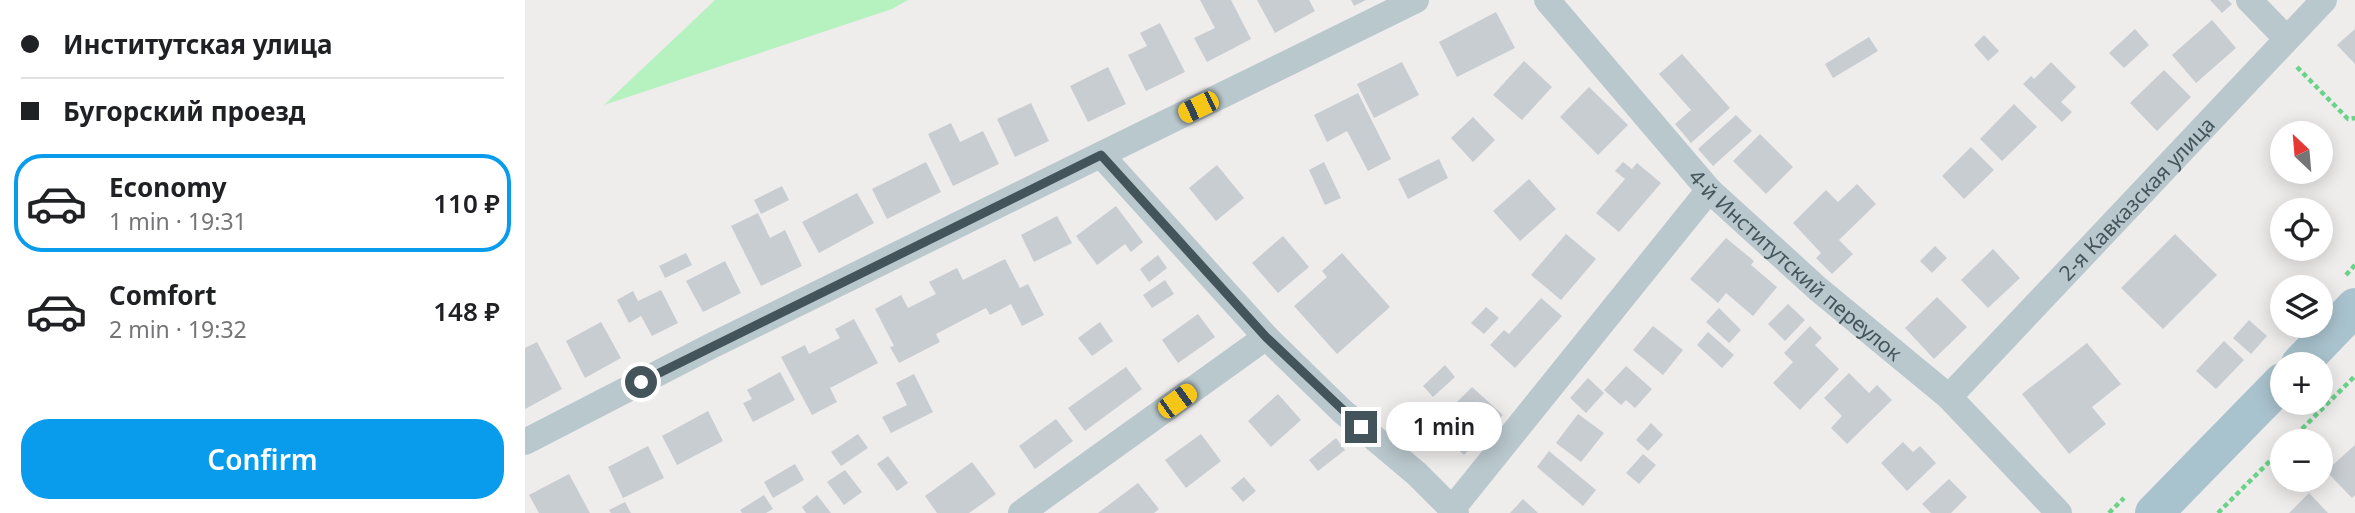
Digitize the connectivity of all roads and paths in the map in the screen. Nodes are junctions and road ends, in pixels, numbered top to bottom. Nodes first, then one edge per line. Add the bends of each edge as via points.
1 (1416, 0) edge
2 (1547, 0) edge
3 (2249, 0) edge
4 (2324, 0) edge
5 (2281, 43) junction
6 (2355, 118) edge
7 (1101, 155) junction
8 (1709, 190) junction
9 (2355, 307) edge
10 (1266, 337) junction
11 (2311, 352) edge
12 (2355, 376) edge
13 (2270, 394) edge
14 (1949, 397) junction
15 (2302, 429) edge
16 (525, 442) edge
17 (2270, 461) edge
18 (1454, 510) edge
19 (1021, 513) edge
20 (2059, 513) edge
21 (2154, 513) edge
22 (2218, 513) edge

1 - 7 street
2 - 8 street, 4-й Институтский переулок
3 - 5 street
4 - 5 street, 2-я Кавказская улица
5 - 6 path via 2348,119
5 - 14 street, 2-я Кавказская улица
7 - 10 street
7 - 16 street
8 - 14 street, 4-й Институтский переулок via 1818,289
8 - 18 street
9 - 11 main road
10 - 18 street
10 - 19 street
12 - 15 path
13 - 21 main road
14 - 20 street, 4-й Институтский переулок
17 - 22 path

